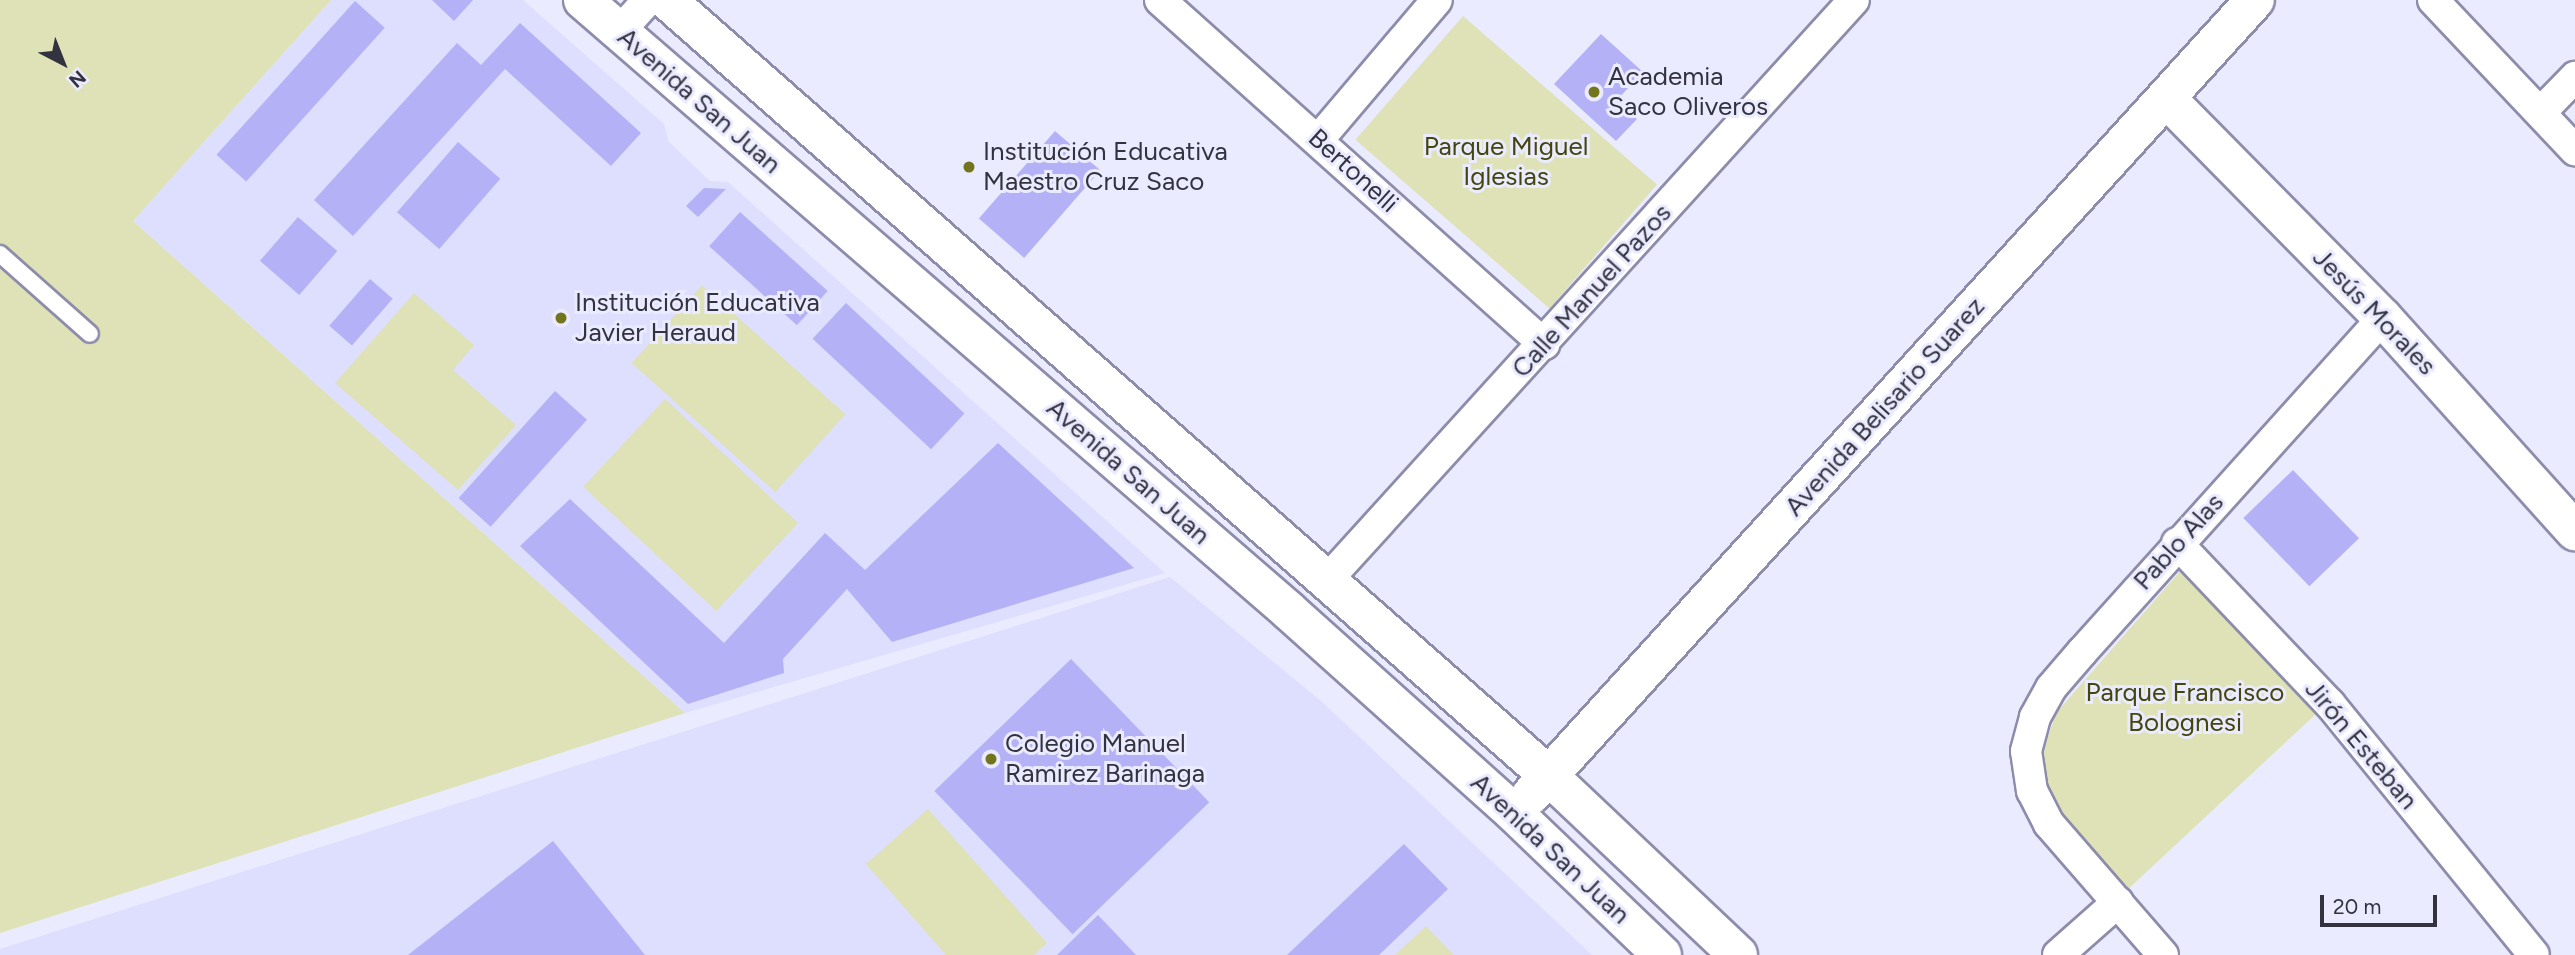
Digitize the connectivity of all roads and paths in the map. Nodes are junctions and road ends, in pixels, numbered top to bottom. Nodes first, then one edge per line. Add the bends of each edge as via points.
1 (583, 0) edge
2 (648, 0) edge
3 (667, 0) edge
4 (1160, 0) edge
5 (1437, 0) edge
6 (1854, 0) edge
7 (2255, 0) edge
8 (2433, 0) edge
9 (620, 32) junction
10 (2575, 77) edge
11 (2166, 99) junction
12 (2541, 112) junction
13 (1319, 139) junction
14 (2575, 150) edge
15 (0, 254) edge
16 (2383, 318) junction
17 (90, 334) dead end
18 (1544, 344) junction
19 (2575, 531) edge
20 (2177, 543) junction
21 (1328, 579) junction
22 (1549, 776) junction
23 (1514, 813) junction
24 (2118, 902) junction
25 (1662, 955) edge
26 (1738, 955) edge
27 (2058, 955) edge
28 (2163, 955) edge
29 (2534, 955) edge

1 - 9 main road, Avenida San Juan
2 - 9 street
3 - 21 main road, Avenida San Juan
4 - 13 street, Bertonelli
5 - 13 street
6 - 18 street, Calle Manuel Pazos
7 - 11 main road, Avenida Belisario Suarez
8 - 12 street
9 - 23 main road, Avenida San Juan via 1289,611
10 - 12 street
11 - 16 main road, Jesús Morales
11 - 22 main road, Avenida Belisario Suarez
12 - 14 street
13 - 18 street, Bertonelli
15 - 17 lane
16 - 19 main road, Jesús Morales
16 - 20 street, Pablo Alas
18 - 21 street, Calle Manuel Pazos
20 - 24 street, Pablo Alas via 2051,688 2035,717 2026,751 2032,791 2049,824
20 - 29 street, Jirón Esteban via 2330,704
21 - 22 main road, Avenida San Juan
22 - 23 main road, Avenida Belisario Suarez
22 - 26 main road, Avenida San Juan
23 - 25 main road, Avenida San Juan
24 - 27 street
24 - 28 street, Pablo Alas

